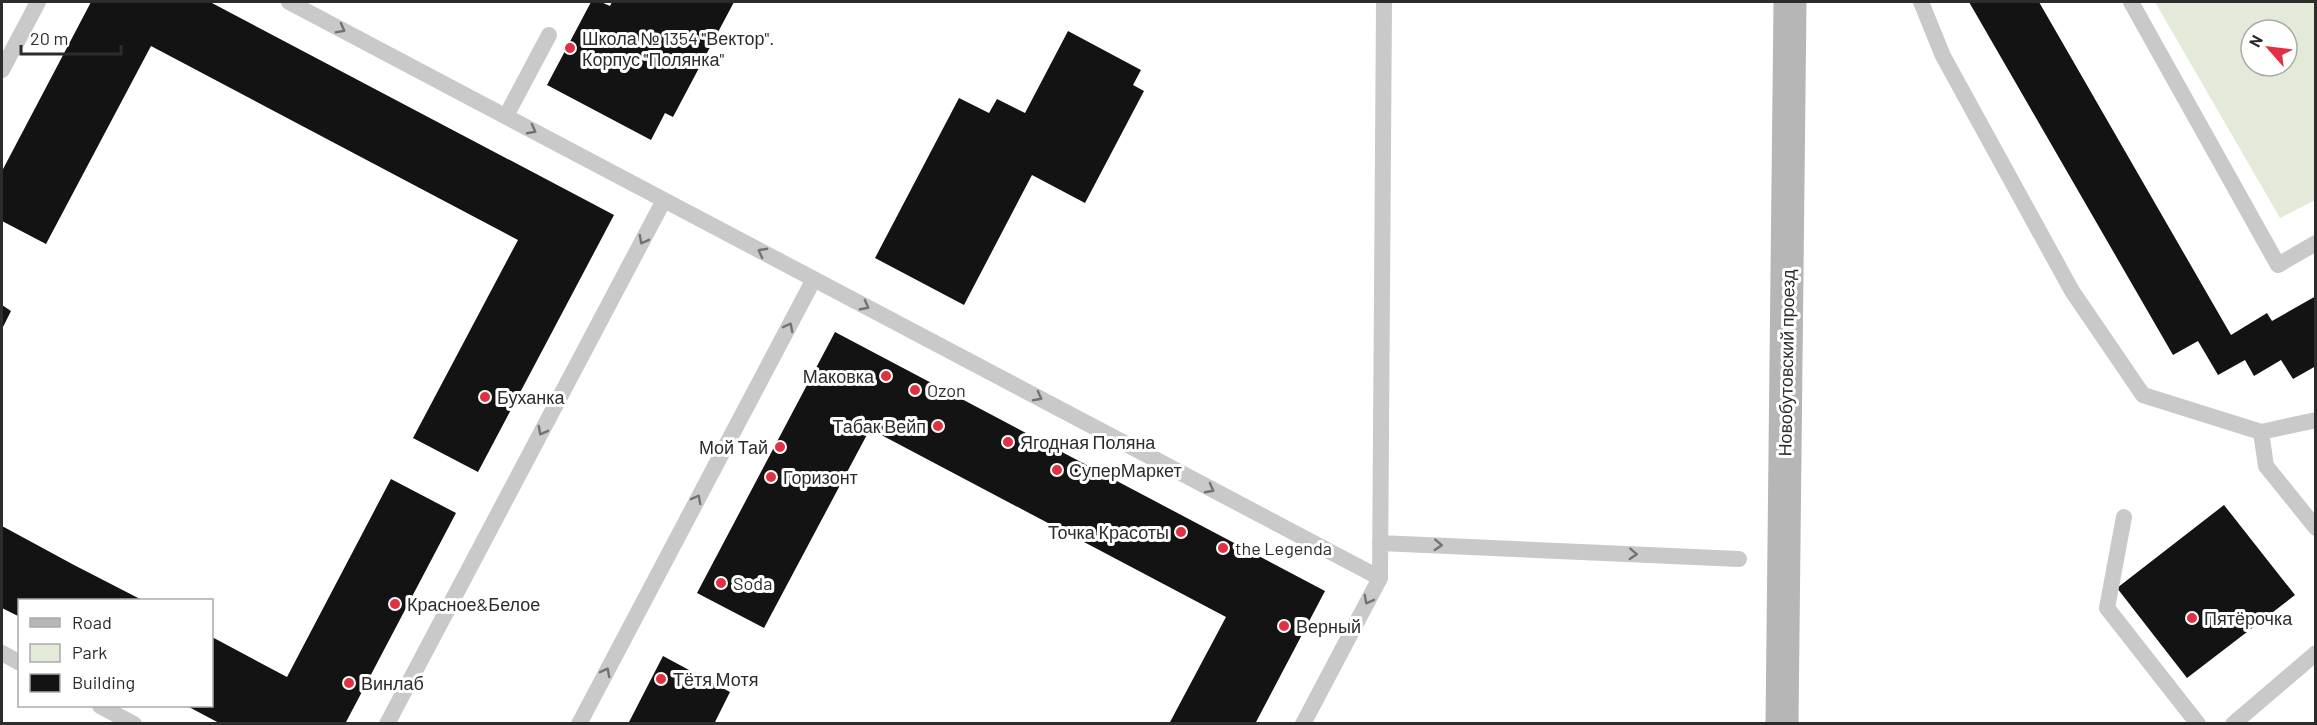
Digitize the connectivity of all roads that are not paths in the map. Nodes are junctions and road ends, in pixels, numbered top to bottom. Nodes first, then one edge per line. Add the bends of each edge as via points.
1 (38, 2) edge
2 (289, 2) edge
3 (1384, 2) edge
4 (1790, 2) edge
5 (1922, 2) edge
6 (2131, 2) edge
7 (549, 35) dead end
8 (2, 70) edge
9 (506, 116) junction
10 (664, 200) junction
11 (2316, 243) edge
12 (814, 279) junction
13 (2316, 420) edge
14 (2261, 432) junction
15 (2124, 517) dead end
16 (2316, 528) edge
17 (1380, 543) junction
18 (1739, 559) dead end
19 (1380, 578) junction
20 (2, 653) edge
21 (2316, 653) edge
22 (18, 662) edge
23 (104, 707) edge
24 (134, 723) edge
25 (387, 723) edge
26 (579, 723) edge
27 (1303, 723) edge
28 (1782, 723) edge
29 (2198, 723) edge
30 (2233, 723) edge

1 - 8 lane
2 -> 9 lane
3 - 17 lane
4 - 28 street, Новобутовский проезд
5 - 14 lane via 1942,56 2072,291 2143,395
6 - 11 lane via 2278,265
7 - 9 lane
9 -> 10 lane
12 -> 10 lane
10 -> 25 lane
12 -> 19 lane
26 -> 12 lane
13 - 14 lane
14 - 16 lane via 2266,466
15 - 29 lane via 2107,608
17 -> 18 lane
17 - 19 lane
19 -> 27 lane
20 - 22 lane
21 - 30 lane
23 - 24 lane

